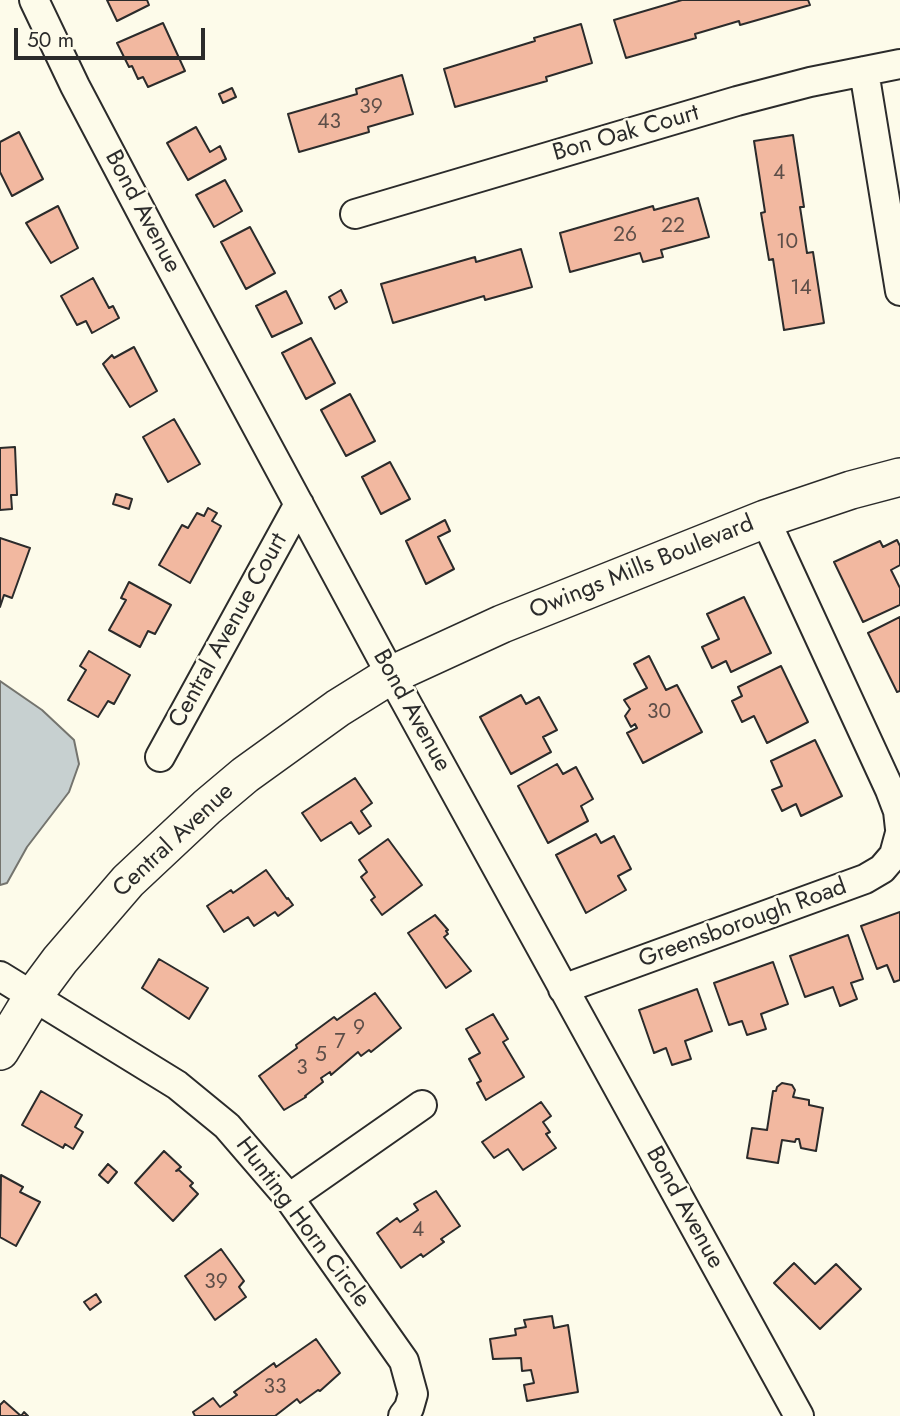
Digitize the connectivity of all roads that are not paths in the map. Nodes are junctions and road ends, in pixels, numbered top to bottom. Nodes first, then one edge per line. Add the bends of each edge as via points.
1 (34, 0) edge
2 (900, 64) edge
3 (864, 71) junction
4 (355, 214) dead end
5 (900, 291) edge
6 (900, 477) edge
7 (299, 504) junction
8 (765, 519) junction
9 (391, 675) junction
10 (160, 757) dead end
11 (900, 831) edge
12 (0, 975) edge
13 (563, 989) junction
14 (34, 995) junction
15 (0, 1051) edge
16 (422, 1105) dead end
17 (289, 1198) junction
18 (403, 1416) edge
19 (799, 1416) edge

1 - 7 street, Bond Avenue via 75,86
2 - 3 street, Bon Oak Court
3 - 4 street, Bon Oak Court via 737,101
3 - 5 street
6 - 8 main road, Owings Mills Boulevard
7 - 9 street, Bond Avenue
7 - 10 street, Central Avenue Court
8 - 9 main road, Owings Mills Boulevard via 502,624
8 - 11 street, Greensborough Road via 890,790
9 - 13 street, Bond Avenue
9 - 14 main road, Central Avenue via 283,746 207,807 128,881
11 - 13 street, Greensborough Road via 894,855 865,879
12 - 14 street, Hunting Horn Circle
13 - 19 street, Bond Avenue
14 - 15 main road, Central Avenue
14 - 17 street, Hunting Horn Circle via 177,1085 228,1125
16 - 17 street
17 - 18 street, Hunting Horn Circle via 404,1361 413,1394

